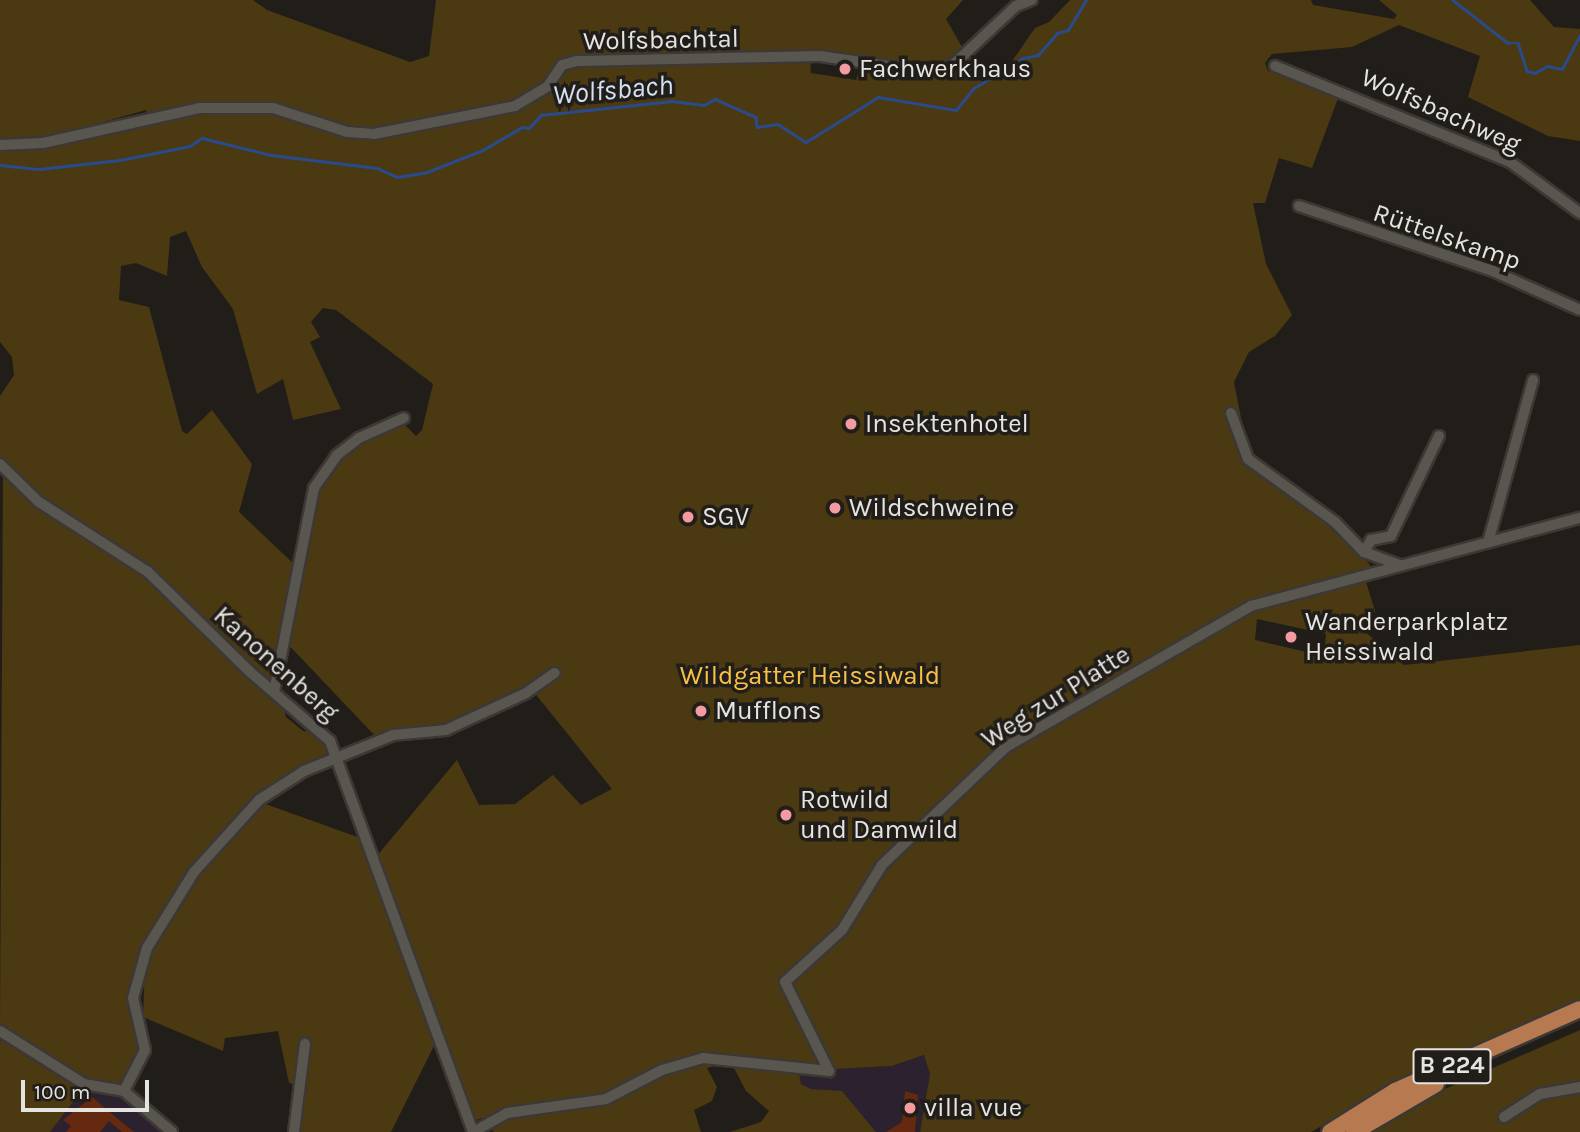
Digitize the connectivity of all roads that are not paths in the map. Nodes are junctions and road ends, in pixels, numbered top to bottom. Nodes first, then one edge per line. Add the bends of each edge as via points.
1 (1032, 0) edge
2 (1014, 3) edge
3 (1275, 66) dead end
4 (0, 145) edge
5 (1299, 206) dead end
6 (1580, 213) edge
7 (1580, 310) edge
8 (1533, 380) dead end
9 (1231, 413) dead end
10 (404, 418) dead end
11 (1439, 436) dead end
12 (0, 465) edge
13 (1580, 518) edge
14 (1489, 539) junction
15 (1364, 552) junction
16 (1399, 565) junction
17 (555, 673) dead end
18 (274, 692) junction
19 (339, 758) junction
20 (1580, 1009) edge
21 (1580, 1020) edge
22 (0, 1031) edge
23 (305, 1044) dead end
24 (1580, 1087) edge
25 (124, 1091) junction
26 (1504, 1117) dead end
27 (172, 1132) edge
28 (294, 1132) edge
29 (473, 1132) edge
30 (1330, 1132) edge
31 (1354, 1132) edge

1 - 2 street, Wolfsbachtal
2 - 4 street, Wolfsbachtal via 954,64 929,72 820,56 577,61 562,65 548,86 515,106 374,134 347,132 273,108 200,108 43,143
3 - 6 street, Wolfsbachweg via 1510,162
5 - 7 street, Rüttelskamp via 1493,271
8 - 14 street
9 - 15 street via 1248,459 1335,522
10 - 18 street via 359,438 336,456 314,488
11 - 15 street via 1391,536 1371,540
12 - 18 street, Kanonenberg via 39,502 148,572
13 - 14 street, Weg zur Platte
14 - 16 street, Weg zur Platte
15 - 16 street
16 - 29 street, Weg zur Platte via 1230,614 993,756 882,865 842,930 785,982 829,1071 720,1058 674,1066 606,1098 507,1114 482,1123
17 - 19 street via 526,693 446,730 403,731
18 - 19 street, Kanonenberg via 330,741
19 - 25 street via 294,776 258,800 173,902 135,978 134,1008 145,1050
19 - 29 street, Kanonenberg
20 - 30 main road, B 224 via 1395,1091
21 - 31 main road, B 224 via 1430,1087
22 - 25 street via 83,1084
23 - 28 street
24 - 26 street via 1540,1094
25 - 27 street

